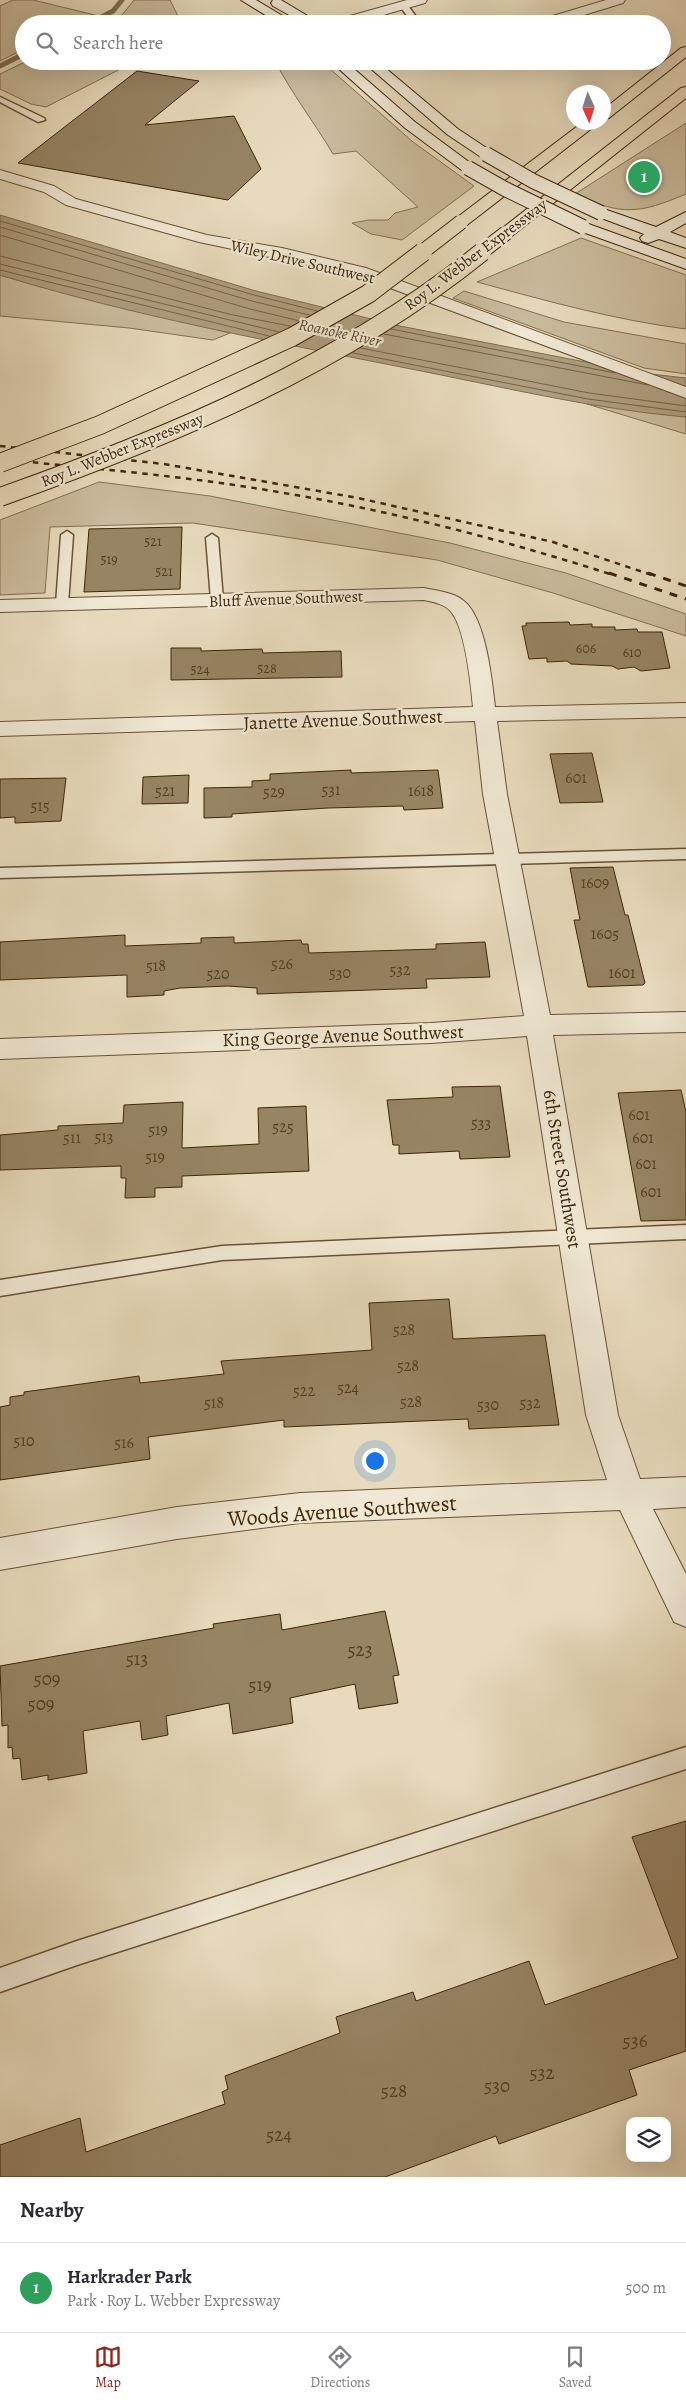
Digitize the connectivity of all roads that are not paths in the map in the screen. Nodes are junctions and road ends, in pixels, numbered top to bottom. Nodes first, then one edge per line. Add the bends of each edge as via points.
1 (247, 0) edge
2 (272, 0) edge
3 (421, 0) edge
4 (619, 0) edge
5 (403, 5) junction
6 (274, 15) edge
7 (299, 15) edge
8 (368, 15) edge
9 (411, 15) edge
10 (570, 15) edge
11 (686, 51) edge
12 (671, 63) edge
13 (347, 70) edge
14 (380, 70) edge
15 (662, 70) edge
16 (684, 93) edge
17 (0, 99) edge
18 (611, 110) edge
19 (41, 120) dead end
20 (582, 130) edge
21 (0, 174) edge
22 (686, 217) edge
23 (657, 234) junction
24 (686, 243) edge
25 (634, 246) junction
26 (686, 264) edge
27 (686, 393) edge
28 (0, 463) edge
29 (0, 496) edge
30 (67, 535) dead end
31 (212, 538) dead end
32 (216, 600) junction
33 (62, 604) junction
34 (0, 606) edge
35 (686, 710) edge
36 (484, 714) junction
37 (0, 729) edge
38 (686, 854) edge
39 (508, 858) junction
40 (0, 873) edge
41 (686, 1022) edge
42 (539, 1025) junction
43 (0, 1049) edge
44 (686, 1232) edge
45 (574, 1236) junction
46 (0, 1288) edge
47 (686, 1492) edge
48 (630, 1494) junction
49 (0, 1554) edge
50 (686, 1610) edge
51 (686, 1758) edge
52 (0, 1980) edge

1 - 6 street
2 - 7 street
3 - 5 street
4 - 10 street
5 - 8 street
5 - 9 lane
11 - 12 highway
13 - 25 street, bridge via 416,130 468,168 583,226
14 - 23 street, bridge via 453,132 533,182
15 - 18 highway
16 - 29 highway, Roy L. Webber Expressway, bridge via 452,275 407,306 303,367 207,414 67,474
17 - 19 lane
20 - 28 highway, Roy L. Webber Expressway, bridge via 368,294 238,364 100,425
21 - 27 street, Wiley Drive Southwest via 49,189 71,202 205,240 360,271
22 - 23 street
23 - 24 street
23 - 25 street
25 - 26 street
30 - 33 lane
31 - 32 lane
32 - 33 street, Bluff Avenue Southwest
32 - 36 street, Bluff Avenue Southwest via 424,594 440,598 454,604 463,613 476,657
33 - 34 street, Bluff Avenue Southwest
35 - 36 street, Janette Avenue Southwest
36 - 37 street, Janette Avenue Southwest
36 - 39 street, 6th Street Southwest via 492,778
38 - 39 lane
39 - 40 lane
39 - 42 street, 6th Street Southwest
41 - 42 street, King George Avenue Southwest
42 - 43 street, King George Avenue Southwest via 431,1033
42 - 45 street, 6th Street Southwest
44 - 45 lane
45 - 46 lane via 222,1253
45 - 48 street, 6th Street Southwest via 602,1415
47 - 48 street, Woods Avenue Southwest
48 - 49 street, Woods Avenue Southwest via 300,1508 177,1523
48 - 50 street, 6th Street Southwest
51 - 52 lane

